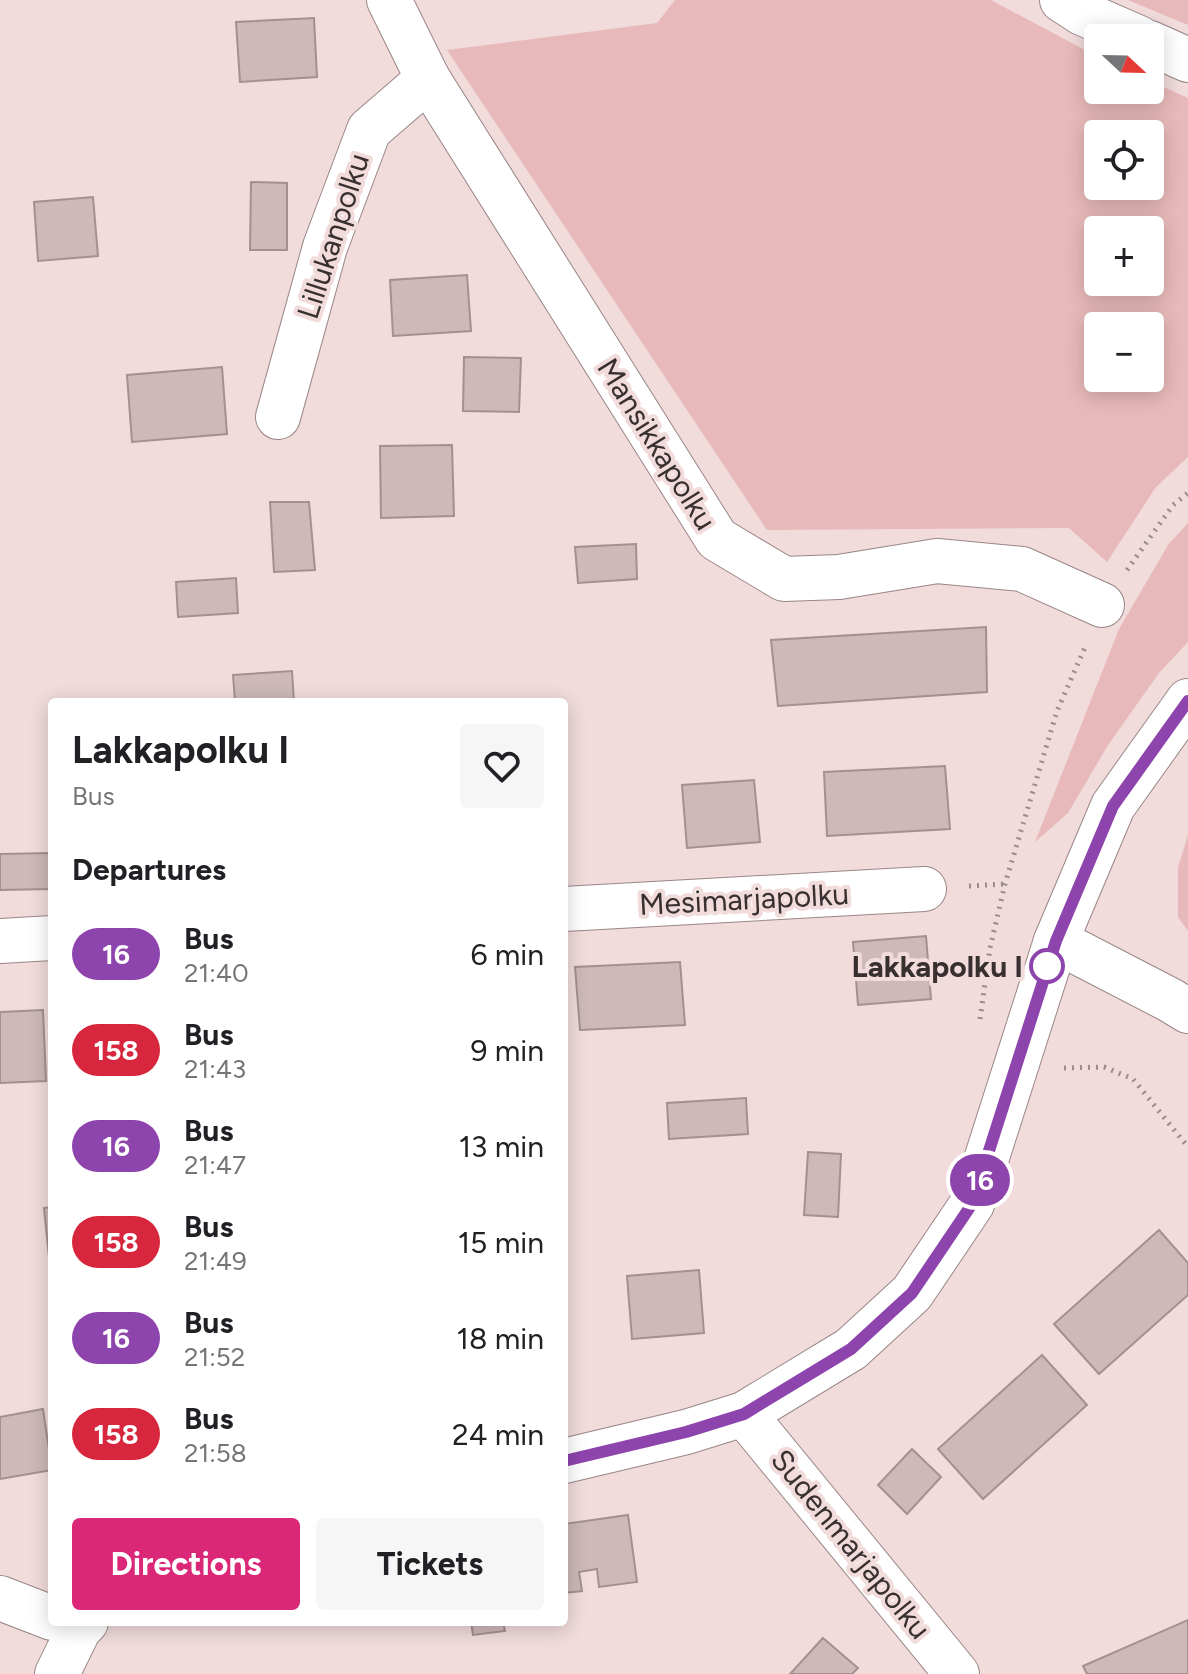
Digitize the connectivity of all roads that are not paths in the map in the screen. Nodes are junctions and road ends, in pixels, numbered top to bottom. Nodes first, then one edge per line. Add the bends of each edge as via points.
1 (389, 0) edge
2 (1062, 0) edge
3 (1107, 24) edge
4 (1164, 49) edge
5 (1188, 60) edge
6 (428, 79) junction
7 (278, 417) dead end
8 (1102, 605) road end
9 (1188, 701) edge
10 (924, 889) dead end
11 (568, 909) edge
12 (48, 938) edge
13 (0, 941) edge
14 (1056, 941) junction
15 (1188, 1011) edge
16 (744, 1414) junction
17 (568, 1460) edge
18 (0, 1598) edge
19 (48, 1615) edge
20 (69, 1626) edge
21 (57, 1674) edge
22 (957, 1674) edge

1 - 6 street, Mansikkapolku
2 - 3 street
4 - 5 street
6 - 7 street, Lillukanpolku via 369,130 325,247
6 - 8 street, Mansikkapolku via 717,539 784,579 839,577 937,561 1022,569
9 - 14 street via 1113,806
10 - 11 street, Mesimarjapolku
12 - 13 street
14 - 15 street
14 - 16 street via 972,1204 912,1293 851,1349
16 - 17 street
16 - 22 street, Sudenmarjapolku
18 - 19 street
20 - 21 street

